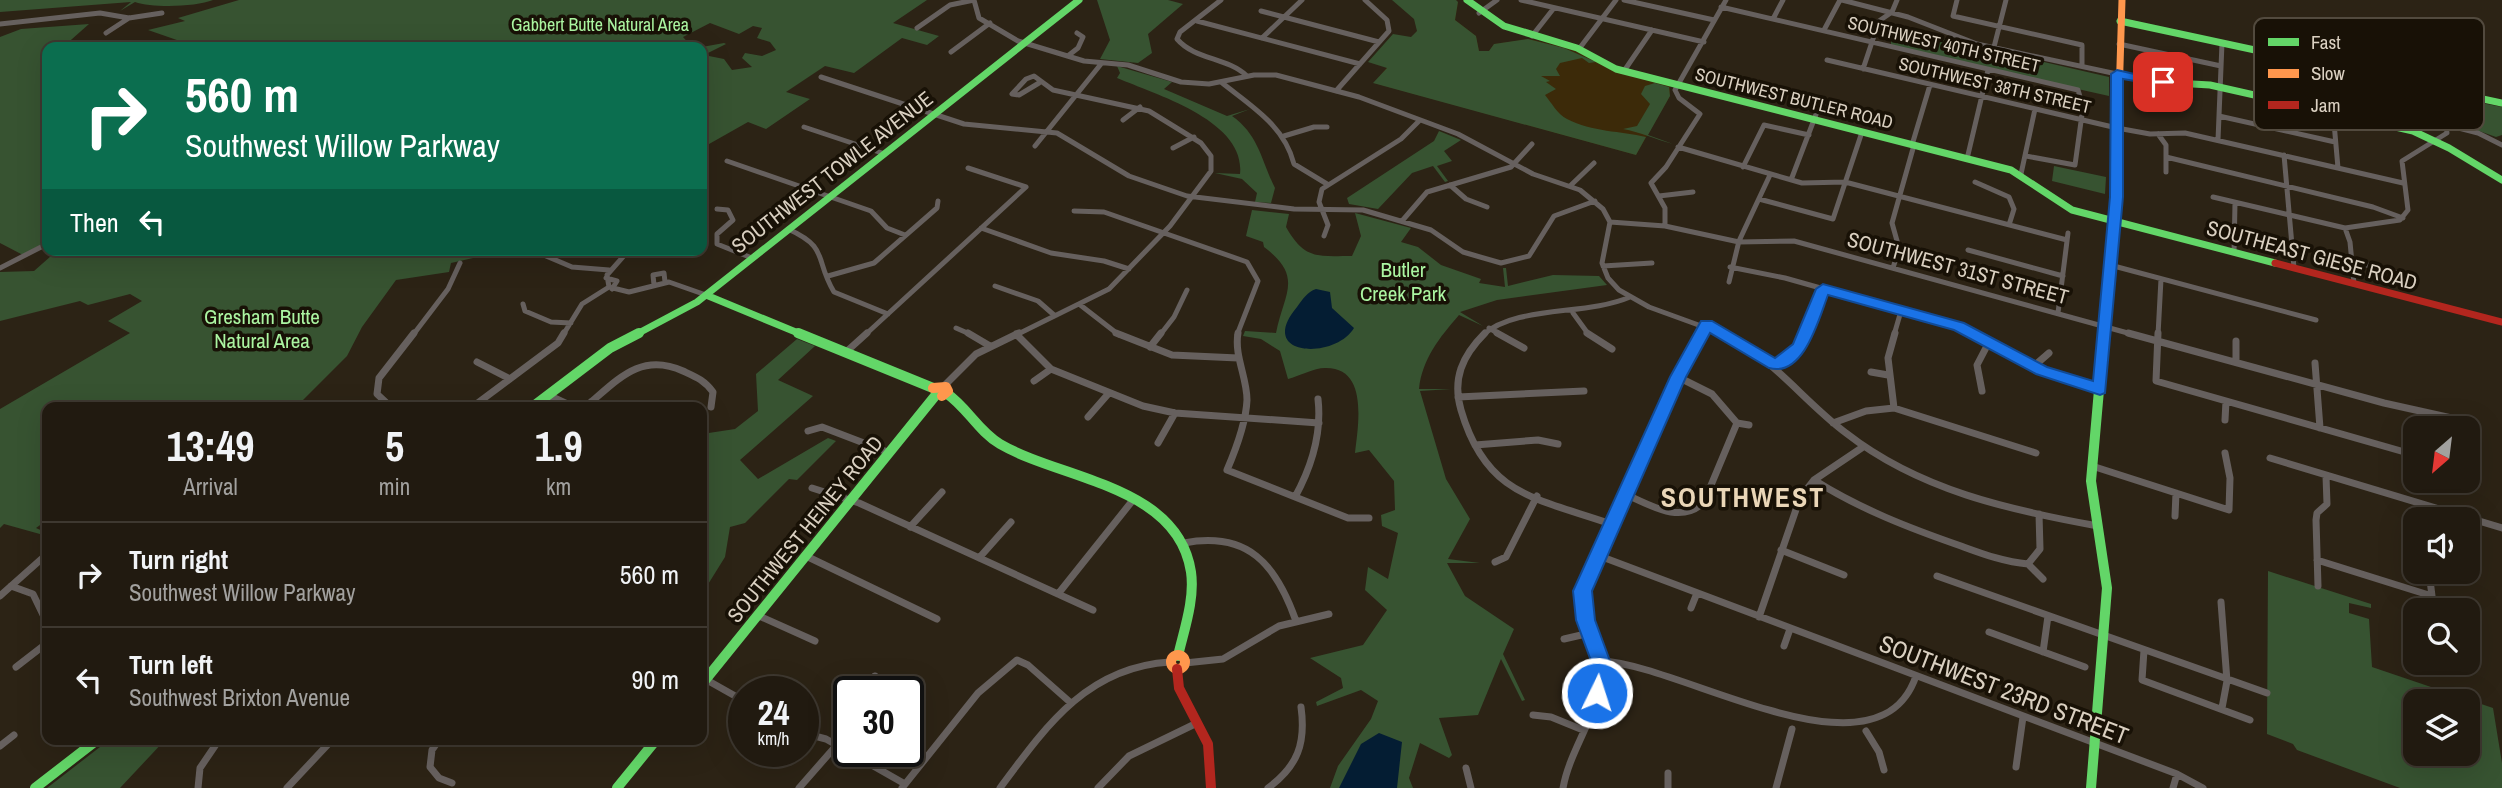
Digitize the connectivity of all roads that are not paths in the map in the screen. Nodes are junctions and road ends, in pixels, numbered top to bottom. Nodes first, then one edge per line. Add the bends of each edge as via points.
1 (974, 0) edge
2 (1079, 0) edge
3 (1221, 0) edge
4 (1302, 0) edge
5 (1365, 0) edge
6 (1467, 0) edge
7 (1497, 0) edge
8 (1521, 0) edge
9 (1616, 0) edge
10 (1624, 0) edge
11 (1664, 0) edge
12 (1726, 0) edge
13 (1783, 0) edge
14 (1841, 0) edge
15 (1852, 0) edge
16 (1897, 0) edge
17 (1957, 0) edge
18 (2006, 0) edge
19 (2122, 0) edge
20 (1659, 7) junction
21 (1721, 7) junction
22 (1554, 8) junction
23 (1261, 11) dead end
24 (1892, 11) junction
25 (162, 13) dead end
26 (1479, 13) junction
27 (1284, 17) junction
28 (129, 18) junction
29 (1602, 19) junction
30 (1773, 19) junction
31 (1714, 20) junction
32 (1197, 21) junction
33 (2120, 21) junction
34 (990, 23) junction
35 (0, 24) edge
36 (2000, 26) junction
37 (918, 29) dead end
38 (1652, 30) junction
39 (1824, 30) junction
40 (106, 33) dead end
41 (1077, 33) dead end
42 (1532, 36) junction
43 (1262, 38) junction
44 (1380, 42) junction
45 (1703, 42) junction
46 (1872, 42) junction
47 (1024, 43) junction
48 (2222, 43) junction
49 (2119, 44) junction
50 (1994, 47) junction
51 (1579, 49) junction
52 (2254, 50) edge
53 (951, 52) dead end
54 (1069, 55) junction
55 (1827, 60) dead end
56 (1101, 64) junction
57 (1360, 64) junction
58 (2082, 66) junction
59 (2221, 66) junction
60 (1863, 69) junction
61 (1988, 70) junction
62 (1624, 71) junction
63 (2117, 74) junction
64 (1247, 76) junction
65 (821, 77) dead end
66 (1221, 82) junction
67 (1039, 83) junction
68 (1677, 85) junction
69 (1930, 85) junction
70 (2220, 87) junction
71 (1336, 91) junction
72 (1076, 95) junction
73 (2254, 95) edge
74 (1982, 97) junction
75 (2484, 99) edge
76 (2502, 103) edge
77 (1140, 107) junction
78 (2035, 109) junction
79 (1859, 113) dead end
80 (935, 114) junction
81 (2219, 116) junction
82 (1812, 119) junction
83 (1123, 120) dead end
84 (2082, 120) junction
85 (1419, 121) junction
86 (2254, 124) edge
87 (804, 127) dead end
88 (1327, 127) dead end
89 (2117, 128) junction
90 (2281, 130) edge
91 (2334, 130) edge
92 (2404, 130) edge
93 (2447, 130) edge
94 (2466, 130) edge
95 (1047, 131) junction
96 (1862, 132) junction
97 (2158, 134) junction
98 (1809, 135) junction
99 (1284, 136) junction
100 (1194, 137) junction
101 (2218, 140) junction
102 (2436, 141) junction
103 (2335, 142) junction
104 (1532, 144) dead end
105 (1913, 145) junction
106 (2502, 145) edge
107 (1035, 146) dead end
108 (1678, 147) junction
109 (1173, 148) dead end
110 (885, 154) junction
111 (2284, 155) junction
112 (2026, 156) junction
113 (2166, 157) junction
114 (1967, 159) junction
115 (727, 161) dead end
116 (1594, 163) dead end
117 (1513, 164) junction
118 (968, 167) dead end
119 (1743, 167) junction
120 (2338, 168) junction
121 (2166, 172) dead end
122 (2021, 174) junction
123 (1770, 175) junction
124 (1791, 180) junction
125 (2502, 180) edge
126 (1844, 181) junction
127 (1975, 182) dead end
128 (2403, 183) junction
129 (1327, 184) junction
130 (2285, 185) junction
131 (1450, 186) junction
132 (1570, 186) junction
133 (1693, 192) dead end
134 (831, 196) junction
135 (1659, 196) junction
136 (1899, 196) junction
137 (2213, 197) dead end
138 (1194, 198) junction
139 (1759, 199) junction
140 (938, 201) dead end
141 (1595, 201) junction
142 (2235, 203) junction
143 (1488, 207) dead end
144 (1322, 208) junction
145 (717, 209) dead end
146 (1074, 211) dead end
147 (2291, 217) junction
148 (2403, 218) junction
149 (1402, 221) junction
150 (2114, 221) junction
151 (1610, 222) junction
152 (2009, 225) junction
153 (1665, 226) junction
154 (981, 228) junction
155 (2345, 228) junction
156 (788, 229) junction
157 (1164, 233) junction
158 (2068, 233) dead end
159 (905, 236) junction
160 (1324, 236) dead end
161 (2067, 240) junction
162 (1739, 242) junction
163 (42, 247) edge
164 (1968, 250) dead end
165 (2234, 253) junction
166 (546, 256) edge
167 (623, 256) edge
168 (752, 258) junction
169 (2352, 261) junction
170 (460, 263) dead end
171 (1652, 263) dead end
172 (2110, 265) junction
173 (1603, 266) junction
174 (0, 268) edge
175 (1730, 268) junction
176 (1894, 268) junction
177 (2294, 268) junction
178 (1129, 269) junction
179 (609, 270) junction
180 (2397, 273) dead end
181 (828, 276) junction
182 (2063, 276) junction
183 (2161, 279) junction
184 (665, 282) junction
185 (1729, 282) dead end
186 (2354, 284) junction
187 (654, 285) junction
188 (995, 286) dead end
189 (611, 288) junction
190 (1823, 289) junction
191 (1186, 290) dead end
192 (706, 295) junction
193 (1630, 297) junction
194 (523, 304) dead end
195 (1079, 304) junction
196 (1901, 311) junction
197 (1573, 313) junction
198 (2058, 313) junction
199 (888, 314) junction
200 (1054, 315) junction
201 (2316, 320) dead end
202 (2502, 322) edge
203 (571, 323) junction
204 (1707, 325) junction
205 (2106, 326) junction
206 (957, 328) dead end
207 (1489, 328) junction
208 (1016, 334) junction
209 (2158, 341) junction
210 (2236, 341) dead end
211 (1989, 342) junction
212 (990, 346) junction
213 (1150, 347) junction
214 (1524, 348) dead end
215 (1612, 349) dead end
216 (846, 352) junction
217 (2049, 353) dead end
218 (1238, 358) junction
219 (477, 362) dead end
220 (2236, 362) junction
221 (2315, 363) dead end
222 (1774, 364) junction
223 (2034, 366) junction
224 (1051, 369) junction
225 (1871, 372) dead end
226 (1888, 375) junction
227 (1678, 377) junction
228 (510, 379) junction
229 (1034, 381) dead end
230 (2316, 384) junction
231 (945, 389) junction
232 (2100, 389) junction
233 (1584, 391) dead end
234 (1982, 391) dead end
235 (934, 392) junction
236 (1110, 393) junction
237 (548, 395) junction
238 (1458, 397) junction
239 (1318, 399) dead end
240 (2226, 401) junction
241 (386, 402) edge
242 (479, 402) edge
243 (539, 402) edge
244 (563, 402) edge
245 (591, 402) edge
246 (711, 407) dead end
247 (1894, 408) junction
248 (1175, 413) junction
249 (1245, 416) junction
250 (2444, 416) edge
251 (1088, 417) dead end
252 (2225, 420) dead end
253 (1319, 423) junction
254 (1737, 423) junction
255 (1833, 423) junction
256 (1749, 425) dead end
257 (2320, 428) junction
258 (808, 431) dead end
259 (1158, 443) dead end
260 (1558, 444) dead end
261 (1475, 445) junction
262 (1863, 447) junction
263 (2403, 452) edge
264 (890, 453) junction
265 (2036, 453) dead end
266 (2225, 453) dead end
267 (2270, 458) dead end
268 (2092, 467) junction
269 (2326, 476) junction
270 (1814, 480) junction
271 (812, 488) dead end
272 (942, 492) dead end
273 (1625, 494) junction
274 (2176, 494) junction
275 (1537, 496) junction
276 (1296, 497) junction
277 (851, 500) junction
278 (1133, 500) junction
279 (2420, 504) junction
280 (2420, 507) edge
281 (1688, 514) junction
282 (2039, 514) junction
283 (2175, 516) dead end
284 (1369, 518) dead end
285 (1011, 522) dead end
286 (1611, 524) junction
287 (1693, 524) dead end
288 (2098, 526) junction
289 (910, 527) junction
290 (2502, 528) edge
291 (1184, 543) junction
292 (1781, 550) junction
293 (1597, 555) junction
294 (806, 556) junction
295 (42, 558) edge
296 (979, 558) junction
297 (2317, 560) junction
298 (1495, 562) dead end
299 (2028, 564) junction
300 (1844, 575) dead end
301 (1937, 576) dead end
302 (2043, 579) dead end
303 (2430, 584) edge
304 (11, 586) junction
305 (2318, 586) dead end
306 (1697, 593) junction
307 (1058, 594) junction
308 (0, 596) edge
309 (2221, 602) dead end
310 (42, 606) edge
311 (1691, 608) dead end
312 (1093, 610) dead end
313 (1329, 614) dead end
314 (757, 615) junction
315 (2048, 616) junction
316 (1759, 617) junction
317 (937, 619) dead end
318 (1296, 621) junction
319 (1790, 629) junction
320 (1989, 632) dead end
321 (1590, 633) junction
322 (2104, 635) junction
323 (1564, 639) dead end
324 (815, 641) dead end
325 (1784, 646) dead end
326 (42, 647) edge
327 (2144, 650) junction
328 (2043, 652) junction
329 (1601, 661) junction
330 (1177, 663) junction
331 (16, 667) dead end
332 (2085, 667) dead end
333 (1916, 676) junction
334 (707, 678) edge
335 (2225, 678) junction
336 (707, 683) edge
337 (728, 693) edge
338 (2267, 693) dead end
339 (1071, 704) junction
340 (1301, 706) dead end
341 (2222, 708) junction
342 (1533, 715) dead end
343 (2023, 717) junction
344 (1896, 718) dead end
345 (2250, 720) dead end
346 (1197, 723) junction
347 (1583, 730) junction
348 (1856, 733) dead end
349 (14, 735) dead end
350 (2094, 743) junction
351 (91, 745) edge
352 (216, 745) edge
353 (327, 745) edge
354 (436, 745) edge
355 (652, 745) edge
356 (0, 746) edge
357 (833, 748) edge
358 (872, 767) edge
359 (2016, 767) dead end
360 (1466, 768) dead end
361 (1884, 769) dead end
362 (1668, 773) dead end
363 (2177, 774) junction
364 (452, 783) dead end
365 (904, 786) edge
366 (195, 787) edge
367 (35, 788) edge
368 (287, 788) edge
369 (617, 788) edge
370 (799, 788) edge
371 (1000, 788) edge
372 (1098, 788) edge
373 (1212, 788) edge
374 (1268, 788) edge
375 (1471, 788) edge
376 (1563, 788) edge
377 (1668, 788) edge
378 (1776, 788) edge
379 (2091, 788) edge
380 (2173, 788) edge
381 (2203, 788) edge

1 - 34 street via 979,18
1 - 37 street via 950,5
2 - 47 main road, SOUTHWEST TOWLE AVENUE
3 - 32 street
4 - 27 street
5 - 44 street via 1389,24
6 - 26 main road, SOUTHWEST BUTLER ROAD
7 - 26 street
8 - 22 street
9 - 29 street
10 - 20 street
11 - 20 street
12 - 21 street
13 - 30 street
14 - 24 street
14 - 39 street
15 - 24 street
16 - 24 street
17 - 36 street via 1953,16
18 - 36 street
19 - 33 main road
20 - 31 street
21 - 30 street, SOUTHWEST 40TH STREET
21 - 31 street
22 - 29 street
22 - 42 street
23 - 27 street
24 - 46 street via 1879,21
24 - 50 street
25 - 28 street
26 - 42 main road, SOUTHWEST BUTLER ROAD
27 - 43 street
27 - 44 street
28 - 35 street via 100,13
28 - 40 street
29 - 38 street
29 - 51 street
30 - 39 street, SOUTHWEST 40TH STREET
31 - 45 street
32 - 43 street
32 - 64 street via 1178,36 1181,46 1234,63
33 - 48 main road
33 - 49 main road
34 - 47 street
34 - 53 street
36 - 50 street
36 - 58 street via 2082,45
38 - 45 street
38 - 62 street
39 - 46 street, SOUTHWEST 40TH STREET
41 - 54 street via 1083,37 1082,43
42 - 51 main road, SOUTHWEST BUTLER ROAD
43 - 57 street
44 - 57 street
45 - 68 street
46 - 60 street
46 - 61 street, SOUTHWEST 40TH STREET
47 - 54 street
47 - 80 main road, SOUTHWEST TOWLE AVENUE
48 - 52 main road
48 - 59 street
49 - 59 street
49 - 63 main road
50 - 58 street
51 - 62 main road, SOUTHWEST BUTLER ROAD
54 - 56 street
55 - 60 street, SOUTHWEST 38TH STREET
56 - 66 street via 1128,65 1186,83
56 - 72 street
57 - 71 street
58 - 63 street
59 - 70 street
60 - 69 street, SOUTHWEST 38TH STREET
61 - 74 street
61 - 84 street, SOUTHWEST 40TH STREET via 2078,90 2084,102
62 - 68 main road, SOUTHWEST BUTLER ROAD
63 - 70 main road
63 - 89 main road
64 - 66 street
64 - 71 street via 1276,75
65 - 80 street
66 - 99 street
67 - 67 street via 1030,77 1012,94 1019,95
67 - 72 street
68 - 82 main road, SOUTHWEST BUTLER ROAD
68 - 108 street via 1675,94 1700,114
69 - 74 street, SOUTHWEST 38TH STREET
69 - 105 street
70 - 73 main road
70 - 81 street
71 - 85 street
72 - 77 street
72 - 95 street
74 - 78 street, SOUTHWEST 38TH STREET
74 - 114 street
75 - 76 main road
77 - 83 street
77 - 100 street
78 - 84 street, SOUTHWEST 38TH STREET
78 - 112 street
79 - 82 street via 1820,104
80 - 95 street via 973,125
80 - 110 main road, SOUTHWEST TOWLE AVENUE
81 - 86 street
81 - 101 street
82 - 96 main road, SOUTHWEST BUTLER ROAD
82 - 98 street
84 - 89 street, SOUTHWEST 38TH STREET
84 - 112 street via 2073,166
85 - 117 street via 1458,134
85 - 129 street via 1401,139
87 - 110 street
88 - 99 street
89 - 97 street, SOUTHWEST 38TH STREET
89 - 150 main road
90 - 103 street
91 - 103 street
92 - 102 main road
93 - 102 street
94 - 106 street
95 - 107 street
95 - 138 street via 1067,137 1129,176
96 - 105 main road, SOUTHWEST BUTLER ROAD
96 - 126 street
97 - 101 street, SOUTHWEST 38TH STREET via 2185,133
97 - 113 street via 2166,145
98 - 119 street via 1764,125
98 - 124 street
99 - 129 street via 1294,164
100 - 109 street
100 - 138 street via 1207,149 1212,163 1210,175
101 - 111 street, SOUTHWEST 38TH STREET
102 - 125 main road
102 - 128 street via 2404,158
103 - 120 street
104 - 117 street
105 - 114 main road, SOUTHWEST BUTLER ROAD
105 - 136 street
108 - 119 street
108 - 135 street via 1651,183
110 - 134 main road, SOUTHWEST TOWLE AVENUE
111 - 120 street, SOUTHWEST 38TH STREET
111 - 130 street
112 - 122 street
113 - 121 street
113 - 130 street
114 - 122 main road, SOUTHWEST BUTLER ROAD
115 - 134 street
116 - 132 street
117 - 131 street via 1482,179
117 - 132 street
118 - 154 street via 1026,187
119 - 123 street
120 - 128 street, SOUTHWEST 38TH STREET
122 - 150 main road, SOUTHWEST BUTLER ROAD via 2059,205
123 - 124 street
123 - 139 street
124 - 126 street via 1812,184
126 - 136 street
126 - 139 street via 1833,219
127 - 152 street via 2009,197 2014,209
128 - 148 street via 2408,210
129 - 144 street via 1318,197
130 - 147 street
130 - 148 street
131 - 143 street via 1466,200
131 - 149 street via 1427,192
132 - 141 street
133 - 135 street
134 - 156 main road, SOUTHWEST TOWLE AVENUE
134 - 159 street via 871,211 887,228
135 - 153 street via 1667,216
136 - 152 street
136 - 176 street via 1892,223 1899,248
137 - 142 street
138 - 144 street
138 - 157 street
139 - 162 street
140 - 159 street
141 - 149 street via 1554,216 1525,259 1513,263 1463,252 1438,233
141 - 151 street
142 - 147 street
142 - 165 street
144 - 149 street via 1356,209
144 - 160 street via 1328,225
145 - 168 street via 733,216 716,237 717,244
146 - 157 street via 1104,212
147 - 155 street
147 - 177 street
148 - 155 street
150 - 165 main road, SOUTHEAST GIESE ROAD
150 - 172 main road
151 - 153 street, SOUTHWEST 31ST STREET
151 - 173 street via 1600,255
152 - 161 street
153 - 162 street, SOUTHWEST 31ST STREET
154 - 178 street via 1051,253
154 - 199 street
155 - 169 street
156 - 168 main road, SOUTHWEST TOWLE AVENUE
156 - 181 street via 816,243
157 - 178 street
157 - 218 street via 1247,262 1258,281 1238,332
158 - 161 street
159 - 181 street via 869,266
161 - 182 street
162 - 175 street
162 - 176 street, SOUTHWEST 31ST STREET via 1784,240
163 - 174 street
164 - 182 street
165 - 177 main road, SOUTHEAST GIESE ROAD
166 - 179 street via 572,267
167 - 179 street
168 - 192 main road, SOUTHWEST TOWLE AVENUE
169 - 180 street
169 - 186 street
170 - 241 street via 448,289 379,378 377,394
171 - 173 street
172 - 183 street
172 - 205 main road
173 - 193 street via 1614,285
175 - 185 street
175 - 190 street
176 - 198 street, SOUTHWEST 31ST STREET
177 - 186 main road, SOUTHEAST GIESE ROAD
178 - 195 street via 1110,289
179 - 189 street via 606,278
181 - 199 street via 838,295
182 - 198 street
183 - 201 street
183 - 209 street
184 - 187 street
184 - 187 street via 664,273 659,272 653,275
184 - 192 street
186 - 202 main road, SOUTHEAST GIESE ROAD
187 - 189 street via 629,292
188 - 200 street via 1038,301
189 - 203 street via 582,303
190 - 196 street
190 - 222 street via 1800,346
191 - 213 street via 1174,317
192 - 216 main road
192 - 237 main road, SOUTHWEST TOWLE AVENUE via 610,348
193 - 197 street
193 - 204 street
194 - 203 street via 525,311 547,321
195 - 200 street
195 - 213 street via 1109,331
196 - 211 street via 1959,327
196 - 226 street via 1889,349
197 - 207 street via 1510,320
197 - 215 street via 1587,333
198 - 205 street, SOUTHWEST 31ST STREET
199 - 216 street
200 - 208 street
203 - 228 street via 558,343
204 - 222 street
204 - 227 street
205 - 209 street, SOUTHWEST 31ST STREET
205 - 232 main road
206 - 212 street
207 - 214 street
207 - 238 street via 1460,369
208 - 212 street
208 - 224 street
209 - 220 street, SOUTHWEST 31ST STREET
209 - 240 street via 2156,381
210 - 220 street
211 - 223 street
211 - 234 street via 1979,355 1975,378
212 - 231 street via 965,362
213 - 218 street via 1186,358
216 - 235 main road
217 - 223 street
218 - 249 street via 1248,393
219 - 228 street
220 - 230 street, SOUTHWEST 31ST STREET
221 - 230 street
222 - 255 street
223 - 232 street
224 - 229 street
224 - 236 street
225 - 226 street
226 - 247 street
227 - 254 street via 1712,394
227 - 273 street
228 - 242 street
230 - 250 street, SOUTHWEST 31ST STREET
230 - 257 street
231 - 235 main road
231 - 278 main road via 968,407 1000,444
232 - 268 main road
233 - 238 street
235 - 264 main road, SOUTHWEST HEINEY ROAD
236 - 248 street
236 - 251 street
237 - 243 main road, SOUTHWEST TOWLE AVENUE
237 - 244 street
238 - 261 street
239 - 253 street
240 - 252 street
240 - 257 street
245 - 246 street via 631,370 666,363 705,381 713,392
247 - 255 street via 1866,411
247 - 265 street
248 - 249 street
248 - 259 street
249 - 253 street
249 - 276 street via 1227,470
253 - 276 street via 1310,470
254 - 256 street
254 - 281 street via 1704,502
255 - 262 street
257 - 263 street
258 - 264 street via 822,427
260 - 261 street via 1538,440
261 - 275 street via 1490,472
262 - 270 street
262 - 282 street via 1922,478
264 - 277 main road, SOUTHWEST HEINEY ROAD
266 - 274 street via 2229,510
267 - 269 street
268 - 274 street
268 - 288 main road
269 - 279 street
269 - 297 street via 2327,503 2316,520
270 - 292 street via 1800,498
270 - 299 street via 1910,528 2005,561
271 - 277 street
272 - 289 street
273 - 281 street
273 - 286 street
274 - 283 street
275 - 286 street
275 - 298 street via 1506,556
276 - 284 street via 1348,518
277 - 289 street
277 - 294 main road, SOUTHWEST HEINEY ROAD
278 - 291 main road via 1167,521
278 - 307 street
279 - 280 street
279 - 290 street
281 - 287 street
282 - 288 street
282 - 299 street via 2041,551 2039,558
285 - 296 street
286 - 293 street
288 - 322 main road via 2106,579
289 - 296 street
291 - 318 street via 1218,538 1253,553 1279,578
291 - 330 main road via 1191,575
292 - 300 street
292 - 316 street
293 - 306 street, SOUTHWEST 23RD STREET
293 - 321 street via 1582,598
294 - 314 main road, SOUTHWEST HEINEY ROAD
294 - 317 street
295 - 304 street
296 - 307 street
297 - 303 street via 2432,596
297 - 305 street
299 - 302 street
301 - 315 street
304 - 308 street
304 - 310 street via 29,591
306 - 311 street
306 - 316 street, SOUTHWEST 23RD STREET
307 - 312 street
309 - 335 street
313 - 318 street
314 - 324 street
314 - 334 main road, SOUTHWEST HEINEY ROAD
315 - 322 street
315 - 328 street
316 - 319 street, SOUTHWEST 23RD STREET
318 - 330 street via 1270,630 1223,659
319 - 325 street
319 - 333 street, SOUTHWEST 23RD STREET
320 - 328 street
321 - 323 street
321 - 329 street
322 - 327 street
322 - 350 main road
326 - 331 street
327 - 335 street
327 - 341 street via 2142,680
328 - 332 street
329 - 347 street via 1597,693
329 - 378 street via 1636,665 1796,730
330 - 339 street via 1134,666
330 - 346 main road via 1179,688
333 - 343 street, SOUTHWEST 23RD STREET
333 - 344 street via 1909,703
335 - 338 street
335 - 341 street
336 - 337 street
339 - 365 street via 1017,660 978,693
339 - 371 street via 1040,735
340 - 374 street via 1303,748
341 - 345 street
342 - 347 street
343 - 350 street, SOUTHWEST 23RD STREET
343 - 359 street
346 - 372 street via 1149,743 1125,759
346 - 373 main road via 1209,751
347 - 376 street via 1566,768
348 - 361 street via 1869,730
349 - 356 street
350 - 363 street, SOUTHWEST 23RD STREET
350 - 379 main road
351 - 367 main road
352 - 366 street via 200,768
353 - 368 street
354 - 364 street via 430,767 439,778
355 - 369 main road
357 - 370 street
358 - 365 street
360 - 375 street
362 - 377 street
363 - 380 street
363 - 381 street, SOUTHWEST 23RD STREET

